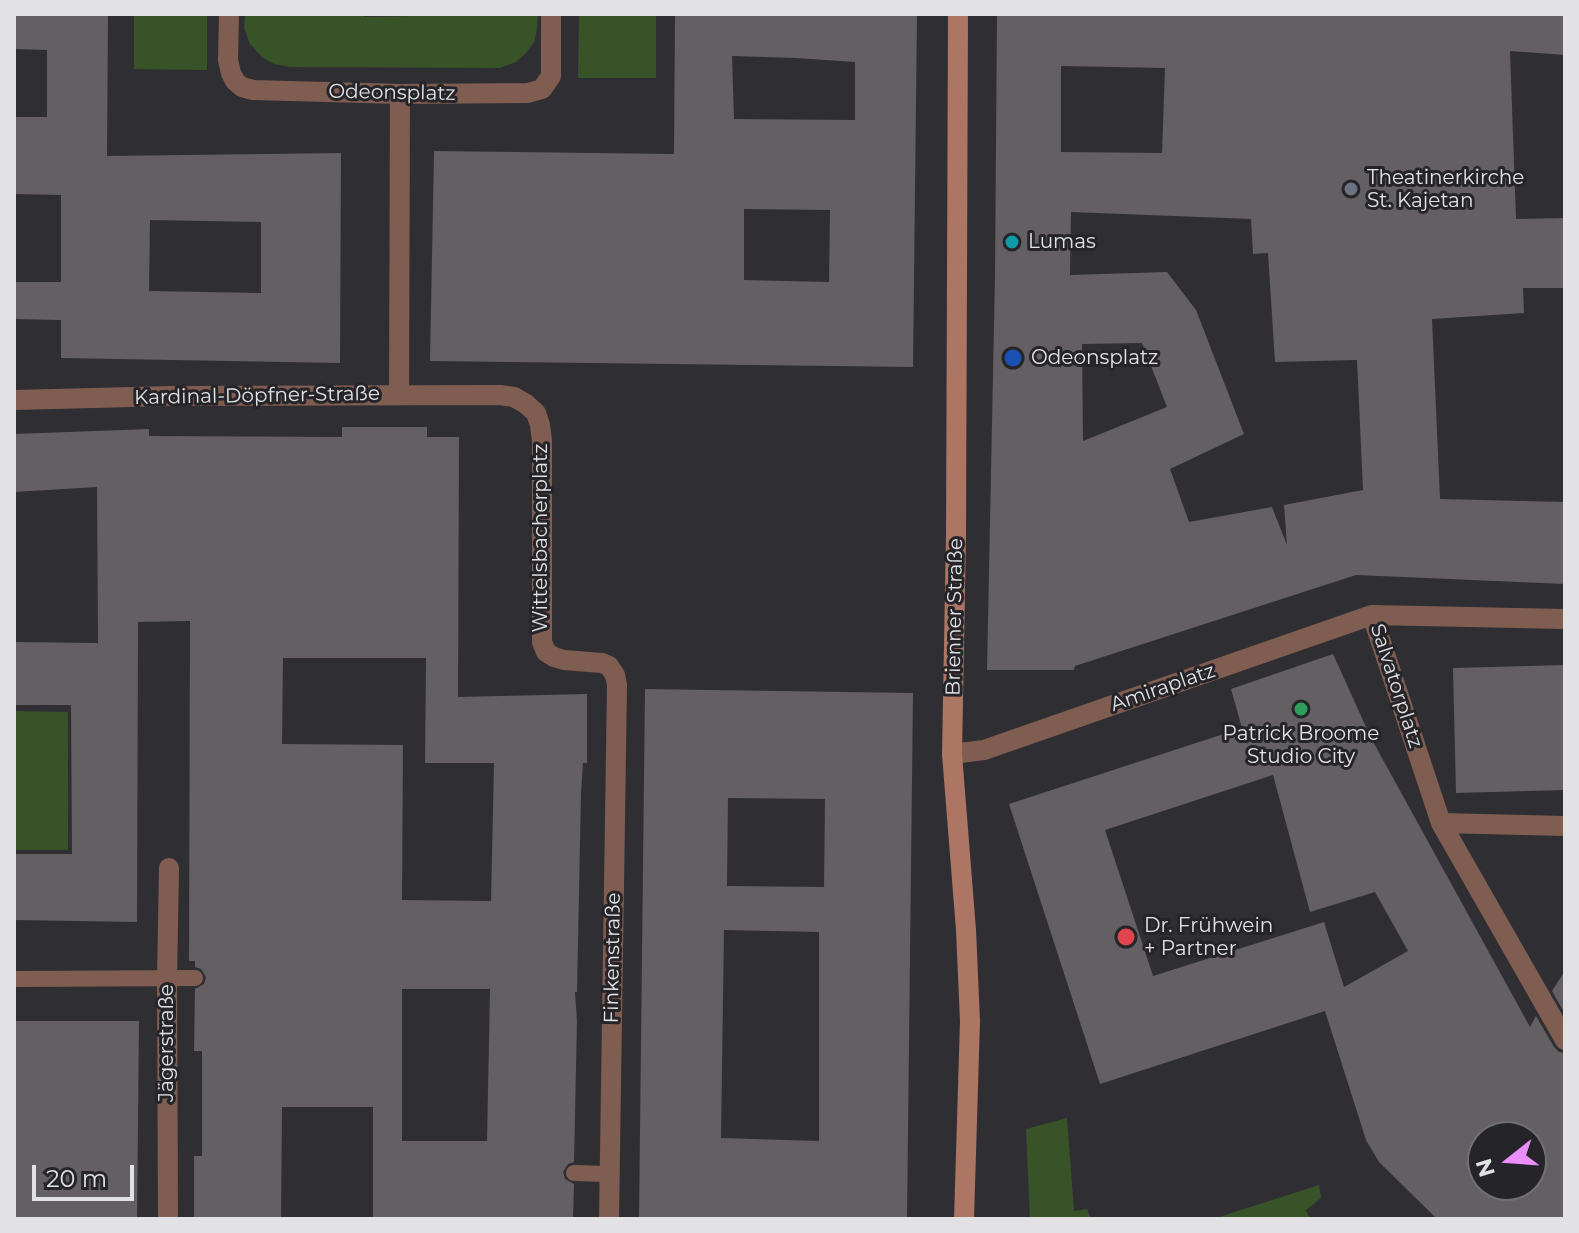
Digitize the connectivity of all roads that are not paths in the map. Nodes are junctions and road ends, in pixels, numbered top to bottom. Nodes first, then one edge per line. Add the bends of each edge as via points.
1 (229, 14) edge
2 (551, 14) edge
3 (958, 14) edge
4 (400, 94) junction
5 (399, 395) junction
6 (500, 395) joint
7 (14, 400) edge
8 (1372, 615) junction
9 (1565, 619) edge
10 (617, 698) joint
11 (952, 754) junction
12 (1441, 823) junction
13 (1565, 826) edge
14 (169, 868) dead end
15 (195, 978) dead end
16 (14, 979) edge
17 (167, 979) junction
18 (1565, 1040) edge
19 (574, 1173) dead end
20 (609, 1174) junction
21 (168, 1219) edge
22 (609, 1219) edge
23 (964, 1219) edge

1 - 4 street, Odeonsplatz via 228,60 242,87
2 - 4 street, Odeonsplatz via 551,76 542,89
3 - 11 street, Brienner Straße
4 - 5 street
5 - 6 street, Kardinal-Döpfner-Straße
5 - 7 street, Kardinal-Döpfner-Straße
6 - 10 street, Wittelsbacherplatz via 526,404 540,425 542,642 554,657 609,666
8 - 9 street, Salvatorplatz
8 - 11 street, Amiraplatz via 984,750
8 - 12 street, Salvatorplatz
10 - 20 street, Finkenstraße
11 - 23 street, Brienner Straße via 970,1021
12 - 13 street
12 - 18 street, Salvatorplatz
14 - 17 street, Jägerstraße
15 - 17 lane
16 - 17 lane
17 - 21 street, Jägerstraße
19 - 20 lane
20 - 22 street, Finkenstraße

